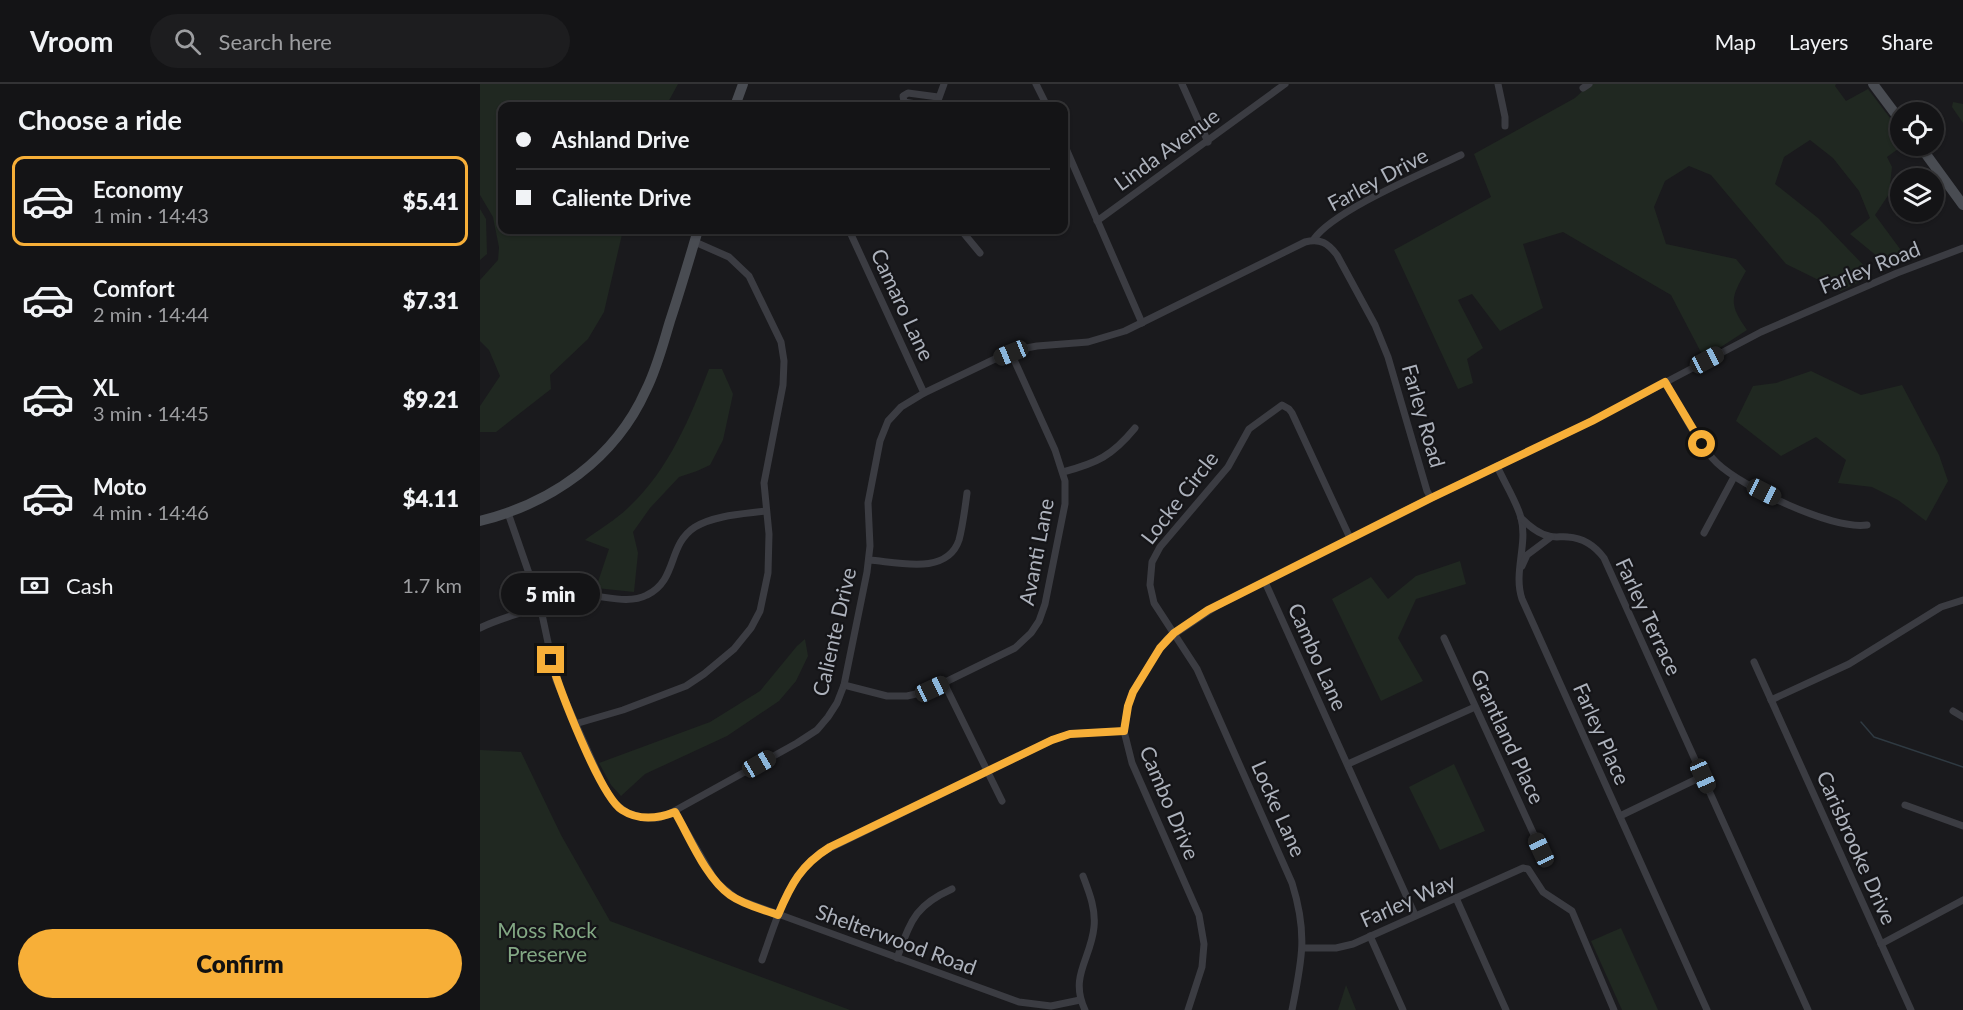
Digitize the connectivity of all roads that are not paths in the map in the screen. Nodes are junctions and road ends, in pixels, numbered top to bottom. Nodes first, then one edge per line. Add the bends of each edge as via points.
1 (742, 84) edge
2 (944, 84) edge
3 (1036, 84) edge
4 (1182, 84) edge
5 (1285, 84) edge
6 (1498, 84) edge
7 (1874, 84) edge
8 (938, 97) junction
9 (736, 102) edge
10 (904, 102) edge
11 (937, 102) edge
12 (1045, 102) edge
13 (1890, 106) edge
14 (1505, 126) dead end
15 (1208, 142) junction
16 (1068, 153) edge
17 (1461, 155) dead end
18 (1927, 156) edge
19 (1963, 205) edge
20 (1097, 221) junction
21 (697, 234) edge
22 (851, 234) edge
23 (964, 234) edge
24 (1314, 239) junction
25 (694, 242) junction
26 (1963, 248) edge
27 (980, 253) dead end
28 (1142, 323) junction
29 (1011, 353) junction
30 (1665, 382) junction
31 (924, 393) junction
32 (1135, 428) dead end
33 (1497, 466) junction
34 (1063, 472) junction
35 (1734, 477) junction
36 (967, 493) dead end
37 (1431, 498) junction
38 (766, 511) junction
39 (508, 513) junction
40 (1521, 518) junction
41 (480, 521) edge
42 (1867, 525) dead end
43 (1704, 533) dead end
44 (1551, 537) junction
45 (1350, 538) junction
46 (869, 560) junction
47 (1520, 569) junction
48 (1265, 582) junction
49 (1963, 600) edge
50 (540, 605) junction
51 (480, 628) edge
52 (1174, 633) junction
53 (1444, 638) dead end
54 (1754, 662) dead end
55 (944, 683) junction
56 (844, 685) junction
57 (1771, 700) junction
58 (1475, 706) junction
59 (1953, 711) dead end
60 (1963, 717) edge
61 (575, 724) junction
62 (1124, 731) junction
63 (1348, 764) junction
64 (987, 771) junction
65 (1703, 776) junction
66 (1002, 801) dead end
67 (1905, 806) dead end
68 (675, 812) junction
69 (1620, 816) junction
70 (1963, 826) edge
71 (1541, 850) dead end
72 (1083, 876) dead end
73 (952, 889) dead end
74 (1456, 898) junction
75 (1963, 900) edge
76 (778, 915) junction
77 (1415, 915) junction
78 (1370, 936) junction
79 (1881, 944) junction
80 (1303, 948) junction
81 (897, 958) junction
82 (762, 960) dead end
83 (1080, 1000) junction
84 (1085, 1010) edge
85 (1188, 1010) edge
86 (1292, 1010) edge
87 (1404, 1010) edge
88 (1506, 1010) edge
89 (1614, 1010) edge
90 (1707, 1010) edge
91 (1808, 1010) edge
92 (1911, 1010) edge

1 - 9 street
2 - 8 street
3 - 12 street
4 - 15 street
5 - 15 street, Linda Avenue
6 - 14 street
7 - 13 street
8 - 10 street via 908,93 903,96
8 - 11 street
15 - 20 street, Linda Avenue
16 - 20 street
17 - 24 street, Farley Drive via 1355,208 1323,228
18 - 19 street
20 - 28 street
21 - 25 street
22 - 31 street, Camaro Lane
23 - 27 street
24 - 28 street
24 - 37 street, Farley Road via 1327,243 1337,255 1375,325
25 - 38 street via 720,252 742,268 756,287 781,342 785,372 764,483
25 - 39 street via 652,377 624,428 571,481
26 - 30 street, Farley Road via 1793,317
28 - 29 street, Caliente Drive via 1101,339
29 - 31 street, Caliente Drive
29 - 34 street, Avanti Lane
30 - 33 street, Farley Road
30 - 35 street via 1709,454
31 - 46 street, Caliente Drive via 901,407 883,432 868,503
32 - 34 street via 1105,458
33 - 37 street, Farley Road
33 - 40 street, Farley Place
34 - 55 street, Avanti Lane via 1065,504 1039,621 1015,648
35 - 42 street via 1817,517
35 - 43 street
36 - 46 street via 958,541 948,555 925,564
37 - 45 street
38 - 50 street via 717,519 696,527 678,545 664,582 642,598 575,595
38 - 61 street via 768,573 760,611 743,640 686,686
39 - 41 street
39 - 50 street, Caliente Drive
40 - 44 street, Farley Terrace via 1534,530
40 - 47 street, Farley Place
44 - 47 street via 1527,555
44 - 65 street, Farley Terrace via 1584,541 1604,558
45 - 48 street
45 - 52 street, Locke Circle via 1292,413 1286,406 1278,407 1249,429 1228,467 1155,555 1151,596
46 - 56 street, Caliente Drive
47 - 69 street, Farley Place via 1522,599
48 - 52 street, Cambo Drive
48 - 63 street, Cambo Lane
49 - 57 street via 1941,608 1841,668
50 - 51 street
50 - 61 street, Caliente Drive via 556,680
52 - 62 street, Cambo Drive via 1133,692
52 - 80 street, Locke Lane via 1197,669 1292,883 1302,918
53 - 58 street, Grantland Place
54 - 57 street, Carisbrooke Drive
55 - 56 street, Avanti Lane via 915,695 897,697
55 - 64 street
56 - 68 street, Caliente Drive via 833,711 817,730
57 - 79 street, Carisbrooke Drive
58 - 63 street
58 - 71 street, Grantland Place
59 - 60 street
61 - 68 street, Caliente Drive via 608,795 621,809 644,818
62 - 64 street via 1062,736
62 - 85 street, Cambo Drive via 1132,763 1200,915 1204,944 1199,978
63 - 77 street, Cambo Lane
64 - 66 street
64 - 76 street via 820,853 794,881
65 - 69 street
65 - 91 street, Farley Terrace
67 - 70 street
68 - 76 street, Shelterwood Road via 722,888 737,899
69 - 90 street, Farley Place
72 - 83 street via 1093,905 1094,926 1080,972
73 - 81 street via 933,898 915,915
74 - 77 street, Farley Way
74 - 88 street
74 - 89 street, Farley Way via 1528,869 1543,892 1572,911
75 - 79 street
76 - 81 street, Shelterwood Road
76 - 82 street
77 - 78 street, Farley Way
78 - 80 street, Farley Way via 1336,948
78 - 87 street
79 - 92 street, Carisbrooke Drive
80 - 86 street, Locke Lane
81 - 83 street, Shelterwood Road via 1026,1004 1051,1006
83 - 84 street

